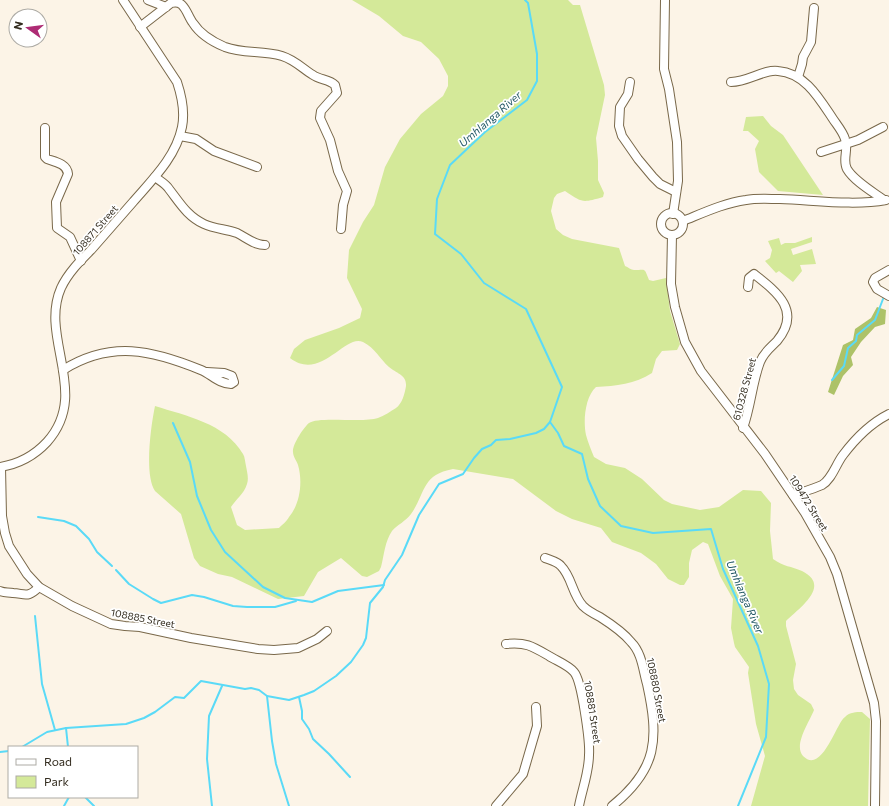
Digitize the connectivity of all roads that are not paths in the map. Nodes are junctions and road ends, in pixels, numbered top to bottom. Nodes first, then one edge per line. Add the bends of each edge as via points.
1 (123, 0) edge
2 (148, 0) edge
3 (665, 0) edge
4 (166, 7) junction
5 (814, 8) dead end
6 (140, 27) junction
7 (798, 77) junction
8 (630, 82) dead end
9 (731, 82) dead end
10 (883, 127) dead end
11 (45, 128) dead end
12 (180, 136) junction
13 (846, 144) junction
14 (821, 152) dead end
15 (257, 167) dead end
16 (155, 177) junction
17 (676, 192) junction
18 (886, 200) edge
19 (673, 214) junction
20 (683, 221) junction
21 (341, 228) dead end
22 (672, 235) junction
23 (265, 245) dead end
24 (81, 261) junction
25 (889, 270) edge
26 (748, 287) dead end
27 (889, 296) edge
28 (63, 370) junction
29 (207, 372) dead end
30 (889, 414) edge
31 (743, 428) junction
32 (0, 467) edge
33 (792, 495) junction
34 (545, 558) dead end
35 (39, 587) junction
36 (0, 591) edge
37 (327, 630) dead end
38 (506, 644) dead end
39 (536, 707) dead end
40 (496, 806) edge
41 (579, 806) edge
42 (612, 806) edge
43 (874, 806) edge

1 - 6 street, 108871 Street
2 - 4 street
3 - 17 street via 664,69 677,142
4 - 6 street
4 - 21 street via 174,2 182,4 197,28 224,46 241,51 259,51 282,56 299,64 314,76 335,85 337,93 321,111 320,118 347,191
5 - 7 street via 811,42 803,57
6 - 12 street, 108871 Street via 177,82 184,113
7 - 9 street via 773,70 747,80
7 - 13 street via 816,93 843,134
8 - 17 street via 628,94 620,107 622,136 653,177 660,184
10 - 13 street
11 - 24 street via 46,158 59,163 68,171 56,202 57,228 70,237
12 - 15 street via 196,139 214,151
12 - 16 street, 108871 Street via 174,150
13 - 14 street
13 - 18 street via 846,168 856,179
16 - 23 street via 169,188 180,205 203,223 232,231 256,245
16 - 24 street, 108871 Street
17 - 19 street
18 - 20 street via 749,200 722,206
19 - 20 street
19 - 22 street via 665,217 662,225 664,231
20 - 22 street via 680,232
22 - 31 street, 109472 Street via 672,284 675,307 685,342 701,371
24 - 28 street, 108871 Street via 64,282 56,303 56,324
25 - 27 street via 873,282 877,289
26 - 31 street, 610328 Street via 749,278 754,274 780,296 788,318 785,330 767,349 761,360
28 - 29 street via 92,356 128,351 166,357
28 - 32 street, 108871 Street via 65,399 59,424 51,437 34,454
30 - 33 street via 855,441 825,482
31 - 33 street, 109472 Street via 765,454
32 - 35 street, 108885 Street via 2,516 9,546 27,574
33 - 43 street, 109472 Street via 830,557 837,574 869,682 876,721
34 - 42 street, 108880 Street via 561,564 576,598 588,611 620,631 639,652 654,726 652,752 641,776
35 - 36 street via 26,595
35 - 37 street, 108885 Street via 111,624 140,627 241,647 274,650 298,648 317,639
38 - 41 street, 108881 Street via 520,642 535,648 575,672 579,681 589,756
39 - 40 street via 537,726 523,774

